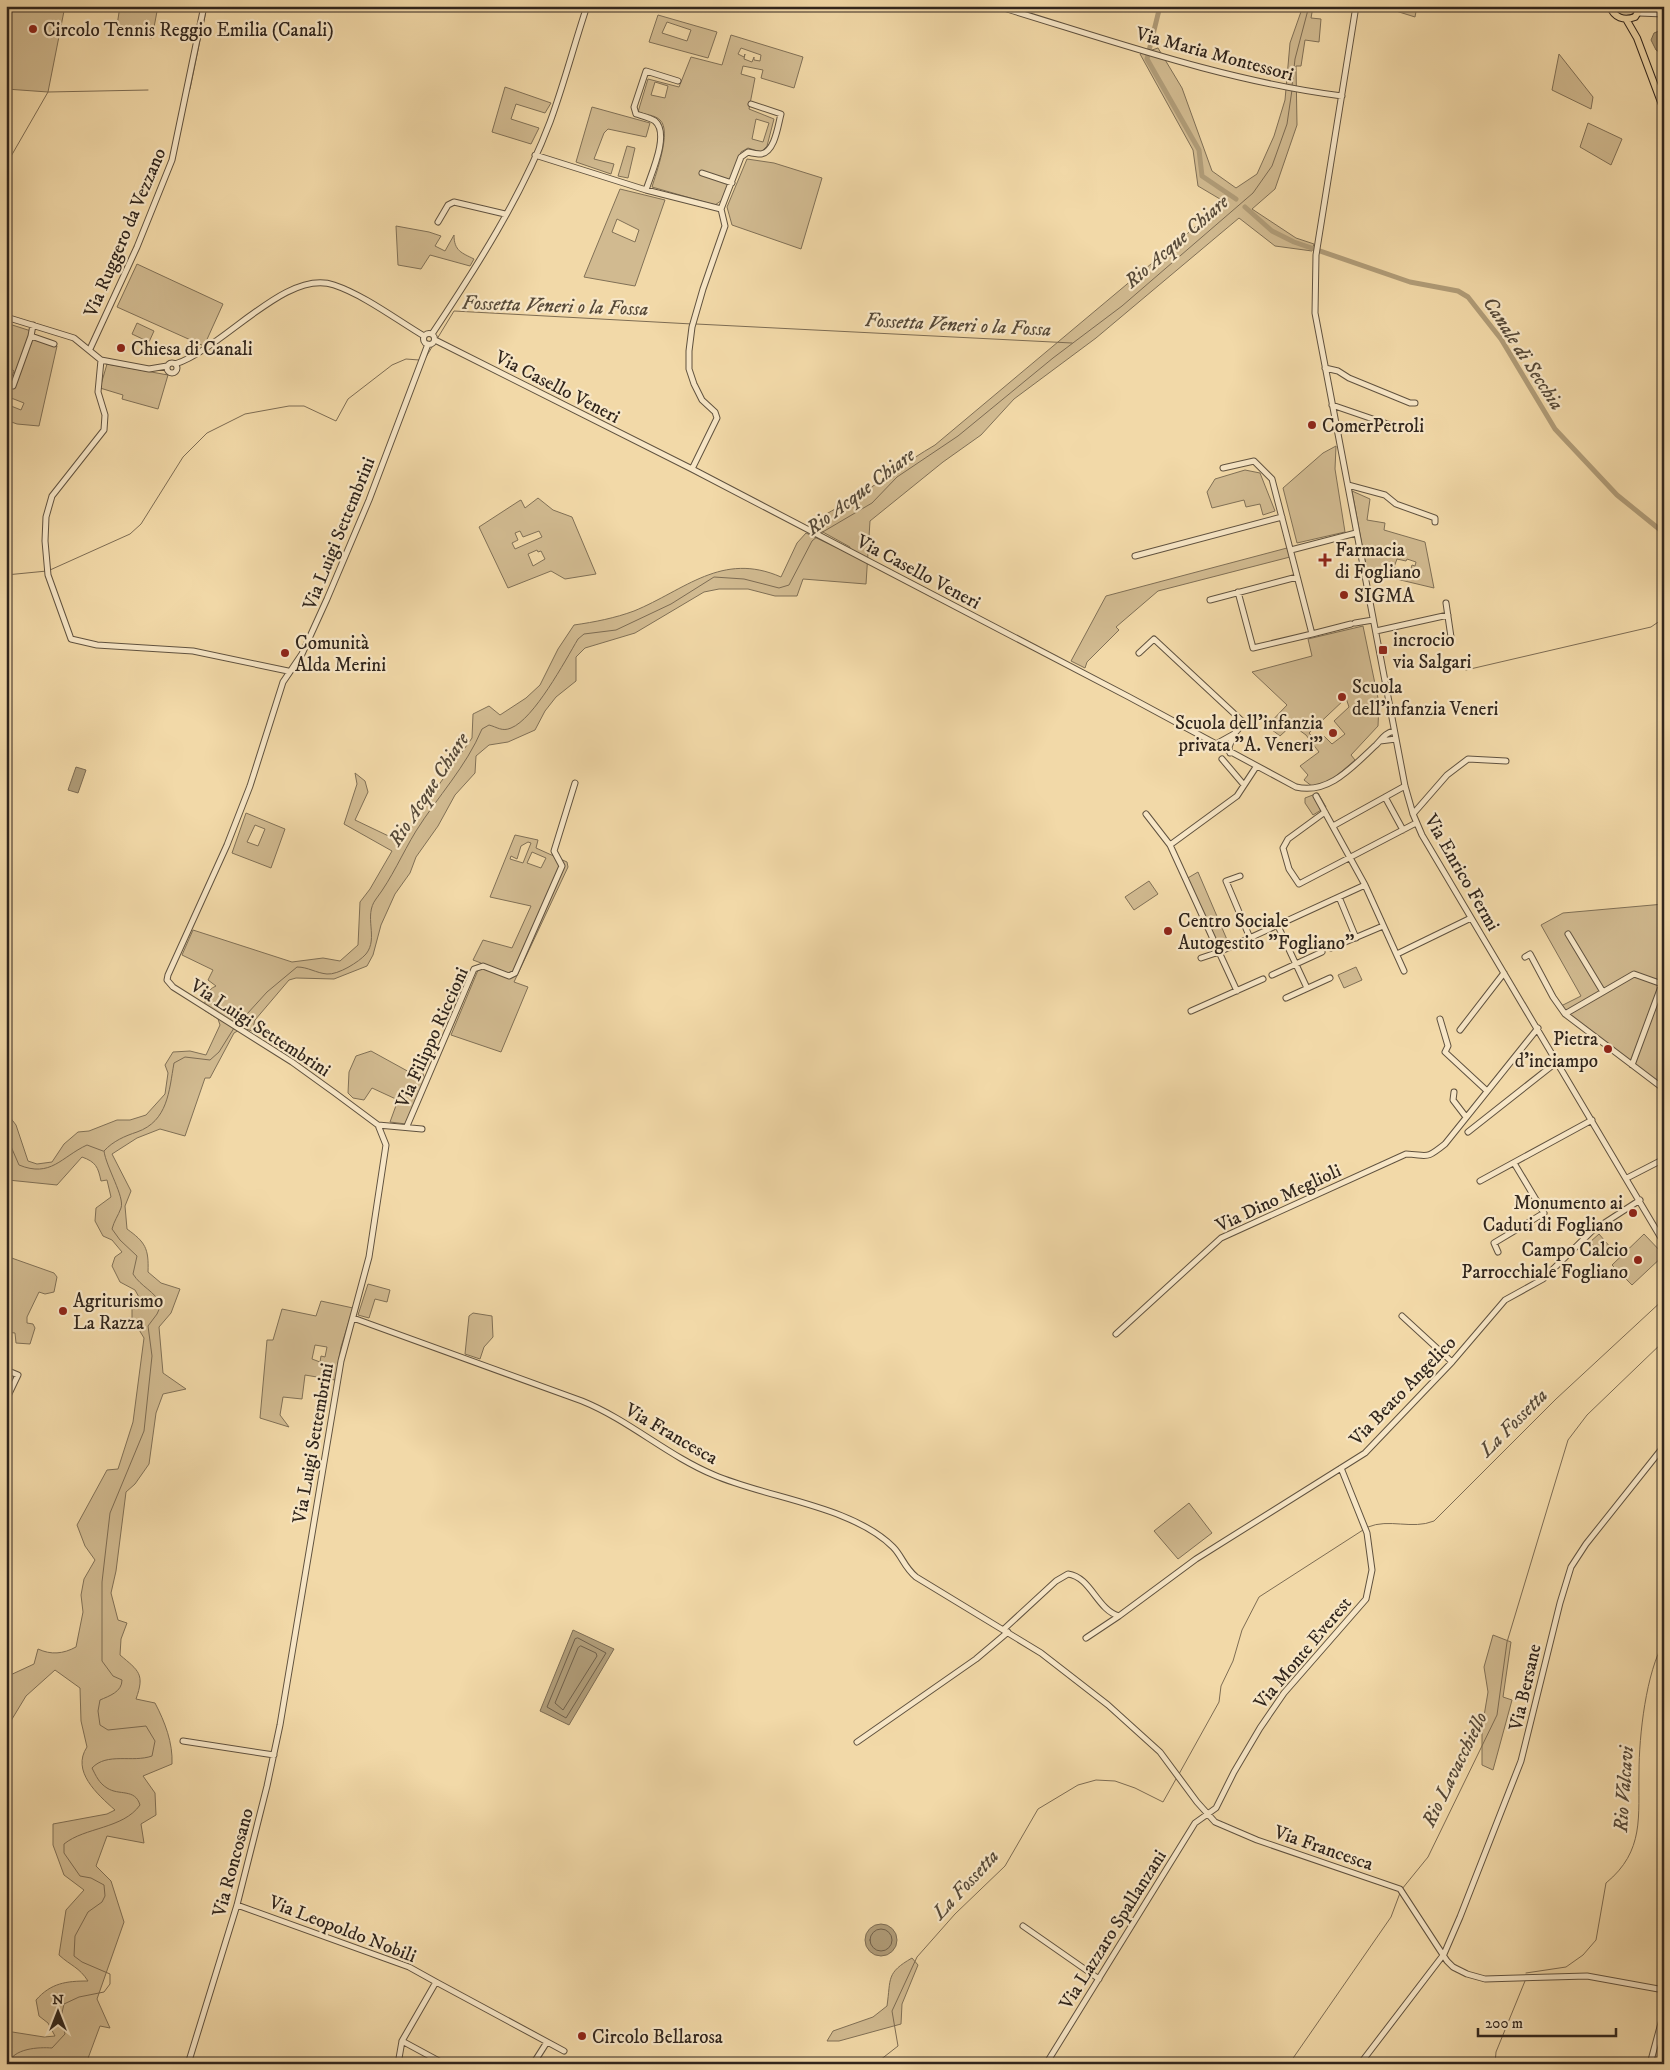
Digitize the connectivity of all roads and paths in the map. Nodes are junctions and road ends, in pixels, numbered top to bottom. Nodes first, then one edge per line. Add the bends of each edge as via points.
1 (204, 6) edge
2 (586, 6) edge
3 (997, 6) edge
4 (1356, 6) edge
5 (1610, 6) edge
6 (1654, 6) edge
7 (1639, 12) edge
8 (1664, 13) edge
9 (1626, 19) junction
10 (1637, 38) junction
11 (678, 81) dead end
12 (1342, 96) junction
13 (751, 104) dead end
14 (1664, 110) edge
15 (535, 155) junction
16 (702, 173) dead end
17 (732, 183) junction
18 (646, 190) junction
19 (721, 209) junction
20 (505, 214) junction
21 (438, 222) dead end
22 (6, 317) edge
23 (32, 325) junction
24 (432, 334) junction
25 (31, 336) junction
26 (424, 336) junction
27 (436, 341) junction
28 (54, 344) dead end
29 (428, 344) junction
30 (90, 349) junction
31 (102, 360) junction
32 (176, 366) junction
33 (1325, 368) junction
34 (168, 369) junction
35 (6, 384) edge
36 (1415, 403) dead end
37 (1332, 405) junction
38 (1398, 428) dead end
39 (1223, 468) dead end
40 (692, 469) junction
41 (1348, 485) junction
42 (1282, 518) junction
43 (1435, 522) dead end
44 (1356, 533) junction
45 (1291, 550) junction
46 (1135, 556) dead end
47 (1297, 577) junction
48 (1238, 592) junction
49 (1210, 600) dead end
50 (1446, 603) dead end
51 (1448, 615) junction
52 (1373, 620) junction
53 (1376, 631) junction
54 (1312, 634) junction
55 (1451, 637) dead end
56 (1139, 653) dead end
57 (288, 671) junction
58 (1394, 732) junction
59 (1234, 734) junction
60 (1396, 739) junction
61 (1379, 742) junction
62 (1216, 744) junction
63 (1230, 752) junction
64 (1222, 759) dead end
65 (1506, 761) dead end
66 (1256, 767) junction
67 (575, 783) dead end
68 (1244, 785) junction
69 (1405, 786) junction
70 (1316, 796) dead end
71 (1385, 797) junction
72 (1325, 812) junction
73 (1146, 814) dead end
74 (1413, 814) junction
75 (1416, 823) junction
76 (1333, 826) junction
77 (1403, 830) junction
78 (1170, 845) junction
79 (1350, 858) junction
80 (1240, 876) dead end
81 (1365, 885) junction
82 (1339, 897) junction
83 (1471, 918) junction
84 (1278, 926) junction
85 (1383, 926) junction
86 (1568, 934) dead end
87 (1250, 938) junction
88 (1356, 938) junction
89 (1331, 948) dead end
90 (1219, 952) junction
91 (1322, 952) dead end
92 (1397, 954) junction
93 (1525, 957) dead end
94 (1201, 958) dead end
95 (1295, 964) junction
96 (1404, 971) dead end
97 (1504, 973) junction
98 (1272, 975) dead end
99 (1263, 978) dead end
100 (1330, 978) dead end
101 (1307, 988) junction
102 (1236, 991) junction
103 (1603, 992) junction
104 (1286, 998) dead end
105 (1191, 1011) dead end
106 (1565, 1014) junction
107 (1440, 1019) dead end
108 (1538, 1028) junction
109 (1460, 1030) dead end
110 (1558, 1061) junction
111 (1632, 1065) junction
112 (1664, 1089) edge
113 (1486, 1090) junction
114 (1454, 1092) dead end
115 (1466, 1118) junction
116 (1592, 1120) junction
117 (378, 1125) junction
118 (407, 1126) junction
119 (422, 1129) dead end
120 (1468, 1132) dead end
121 (1664, 1160) edge
122 (1514, 1163) junction
123 (1627, 1178) junction
124 (1480, 1181) dead end
125 (1640, 1200) junction
126 (1664, 1243) edge
127 (1498, 1252) dead end
128 (1402, 1316) dead end
129 (353, 1318) junction
130 (1116, 1334) dead end
131 (1452, 1362) junction
132 (6, 1370) edge
133 (6, 1400) edge
134 (1664, 1446) edge
135 (1341, 1468) junction
136 (1119, 1616) junction
137 (1006, 1631) junction
138 (1086, 1638) dead end
139 (183, 1741) dead end
140 (857, 1742) dead end
141 (274, 1755) junction
142 (1207, 1814) junction
143 (238, 1904) junction
144 (1023, 1926) dead end
145 (1444, 1954) junction
146 (1099, 1980) junction
147 (436, 1982) junction
148 (1664, 1990) edge
149 (1664, 2012) edge
150 (402, 2041) junction
151 (547, 2042) junction
152 (564, 2051) dead end
153 (439, 2062) dead end
154 (188, 2064) edge
155 (398, 2064) edge
156 (533, 2064) edge
157 (1046, 2064) edge
158 (1360, 2064) edge
159 (1650, 2064) edge

1 - 30 street, Via Ruggero da Vezzano via 172,160 137,247
2 - 15 street via 550,122
3 - 12 street, Via Maria Montessori via 1286,89
4 - 12 street, Via Enrico Fermi
5 - 9 main road via 1616,16
6 - 8 street
7 - 8 street
7 - 9 main road
7 - 10 main road
9 - 10 main road
10 - 14 main road
11 - 18 street via 646,71 635,103 636,114 654,121 661,132 662,141
12 - 33 street, Via Enrico Fermi via 1316,256 1315,313
13 - 17 street via 781,114 771,146 762,154 743,154
15 - 18 street
15 - 20 street
16 - 17 street
17 - 19 street
18 - 19 street
19 - 40 street via 725,226 692,327 688,358 697,392 717,418
20 - 21 street via 454,202 448,205
20 - 24 street
22 - 23 street
23 - 25 street
23 - 30 street via 74,338
24 - 26 street
24 - 27 street
25 - 28 street
25 - 35 street via 13,386
26 - 29 street
26 - 32 street via 343,289 312,282 286,292
27 - 29 street
27 - 40 street, Via Casello Veneri
29 - 57 street, Via Luigi Settembrini via 331,590 302,654
30 - 31 street
31 - 34 street via 149,369
31 - 57 street via 98,392 105,415 104,430 52,496 46,517 48,576 71,639 97,645 193,651
32 - 34 street via 170,363
32 - 34 street via 174,372
33 - 36 street
33 - 37 street, Via Enrico Fermi
37 - 38 street
37 - 41 street, Via Enrico Fermi
39 - 42 street via 1257,462 1272,479
40 - 62 street, Via Casello Veneri
41 - 43 street via 1385,495 1396,504 1435,518
41 - 44 street, Via Enrico Fermi
42 - 45 street
42 - 46 street
44 - 45 street
44 - 52 street, Via Enrico Fermi
45 - 47 street
47 - 48 street
47 - 54 street
48 - 49 street
48 - 54 street via 1253,648
50 - 51 street
51 - 53 street
51 - 55 street
52 - 53 street, Via Enrico Fermi
52 - 54 street
53 - 58 street, Via Enrico Fermi
56 - 59 street via 1154,639 1241,720 1242,725
57 - 117 street, Via Luigi Settembrini via 227,845 167,980 173,987 292,1062
58 - 60 street, Via Enrico Fermi
58 - 61 street, Via Casello Veneri via 1387,733
59 - 62 street
59 - 63 street
60 - 61 street
60 - 69 street, Via Enrico Fermi
61 - 66 street, Via Casello Veneri via 1320,789 1296,787
62 - 63 street, Via Casello Veneri
63 - 66 street, Via Casello Veneri
64 - 68 street
65 - 74 street via 1468,759 1447,775
66 - 68 street
67 - 118 street, Via Filippo Riccioni via 554,851 562,866 515,973 509,976 483,966 474,969
68 - 78 street via 1237,796
69 - 71 street
69 - 74 street, Via Enrico Fermi
70 - 72 street
71 - 76 street
71 - 77 street
72 - 76 street
72 - 79 street via 1288,839 1283,848 1289,869 1298,884
73 - 78 street
74 - 75 street, Via Enrico Fermi
75 - 77 street
75 - 83 street, Via Enrico Fermi
76 - 79 street
77 - 79 street
78 - 90 street
79 - 81 street
80 - 87 street via 1226,882
81 - 82 street
81 - 85 street
82 - 84 street
82 - 88 street
83 - 92 street
83 - 97 street, Via Enrico Fermi
84 - 87 street
84 - 95 street
85 - 88 street
85 - 92 street
86 - 103 street
87 - 90 street
88 - 89 street
90 - 94 street
90 - 102 street
91 - 95 street
92 - 96 street
93 - 106 street via 1530,954
95 - 98 street
95 - 101 street
97 - 108 street, Via Enrico Fermi
97 - 109 street
99 - 102 street
100 - 101 street
101 - 104 street
102 - 105 street
103 - 106 street
103 - 111 street via 1634,974 1662,984
106 - 111 street
107 - 113 street via 1448,1046 1445,1052
108 - 110 street, Via Enrico Fermi
108 - 113 street, Via Dino Meglioli
110 - 116 street, Via Enrico Fermi
110 - 120 street
111 - 112 street
113 - 115 street, Via Dino Meglioli
114 - 115 street via 1453,1100
115 - 130 street, Via Dino Meglioli via 1445,1144 1431,1155 1406,1154 1221,1238
116 - 122 street
116 - 123 street, Via Enrico Fermi
117 - 118 street, Via Filippo Riccioni
117 - 129 street, Via Luigi Settembrini via 386,1140 386,1150 369,1257
118 - 119 street, Via Filippo Riccioni
121 - 123 street
122 - 124 street
122 - 127 street via 1544,1213 1494,1243
123 - 125 street, Via Enrico Fermi
125 - 126 street, Via Enrico Fermi
125 - 131 street, Via Beato Angelico via 1592,1231 1543,1278 1505,1300
128 - 131 street
129 - 137 street, Via Francesca via 582,1401 616,1417 715,1476 852,1521 893,1546 905,1567 916,1577
129 - 141 street, Via Luigi Settembrini via 341,1361
131 - 135 street, Via Beato Angelico via 1368,1450
132 - 133 street via 18,1375
134 - 145 street, Via Bersane via 1586,1544 1569,1572 1521,1761
135 - 136 street, Via Beato Angelico via 1196,1559
135 - 142 street, Via Monte Everest via 1367,1533 1372,1570 1366,1598 1284,1692 1234,1772 1216,1808
136 - 137 street via 1108,1611 1080,1579 1068,1574 1056,1581
136 - 138 street, Via Beato Angelico
137 - 140 street via 974,1661
137 - 142 street, Via Francesca via 1061,1668 1135,1728 1160,1752
139 - 141 street
141 - 143 street, Via Roncosano
142 - 145 street, Via Francesca via 1233,1831 1401,1890
142 - 146 street, Via Lazzaro Spallanzani via 1195,1823
143 - 147 street, Via Leopoldo Nobili via 409,1967
143 - 154 street, Via Roncosano
144 - 146 street
145 - 148 street, Via Francesca via 1447,1962 1476,1978 1587,1976
145 - 158 street, Via Bersane
146 - 157 street, Via Lazzaro Spallanzani
147 - 150 street
147 - 151 street, Via Leopoldo Nobili
149 - 159 street
150 - 153 street
150 - 155 street
151 - 152 street, Via Leopoldo Nobili
151 - 156 street

